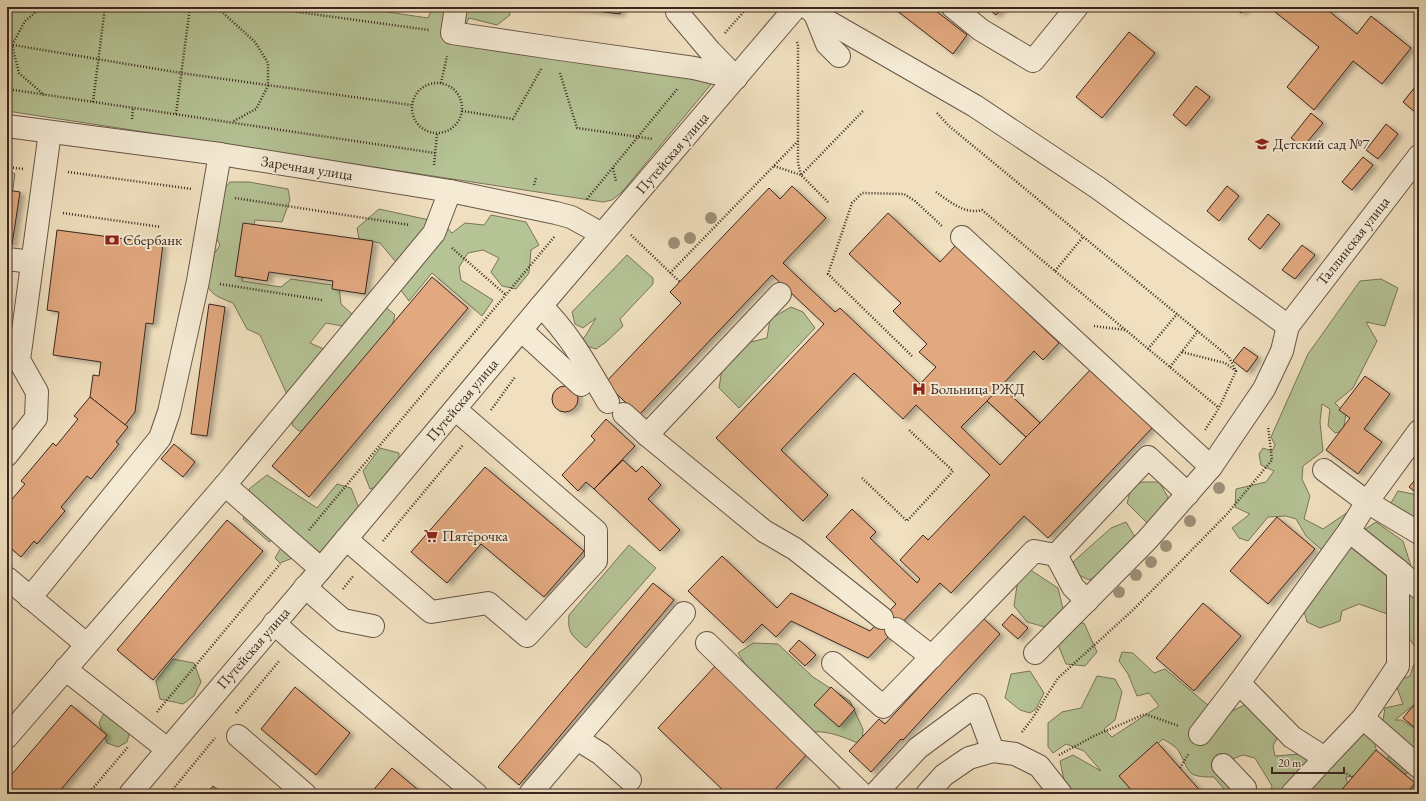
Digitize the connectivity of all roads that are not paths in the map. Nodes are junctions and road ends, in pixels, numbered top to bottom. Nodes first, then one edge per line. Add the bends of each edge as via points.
1 (456, 7) edge
2 (676, 7) edge
3 (953, 7) edge
4 (1076, 7) edge
5 (806, 9) edge
6 (839, 56) dead end
7 (736, 78) junction
8 (7, 126) edge
9 (50, 132) junction
10 (220, 154) junction
11 (1419, 156) edge
12 (441, 190) junction
13 (602, 234) junction
14 (962, 237) road end
15 (7, 259) edge
16 (32, 262) junction
17 (780, 294) dead end
18 (541, 306) junction
19 (1288, 326) junction
20 (521, 330) junction
21 (581, 385) dead end
22 (455, 408) junction
23 (1419, 431) edge
24 (647, 435) junction
25 (7, 454) edge
26 (1211, 467) junction
27 (1324, 470) dead end
28 (225, 485) junction
29 (1188, 494) junction
30 (1367, 502) junction
31 (1350, 532) junction
32 (1419, 533) edge
33 (346, 539) junction
34 (1056, 555) junction
35 (321, 569) junction
36 (1398, 570) junction
37 (7, 578) edge
38 (305, 587) junction
39 (1419, 588) edge
40 (30, 598) junction
41 (1087, 601) junction
42 (684, 613) dead end
43 (274, 623) junction
44 (373, 626) dead end
45 (708, 643) dead end
46 (86, 644) junction
47 (1035, 653) dead end
48 (932, 656) junction
49 (833, 663) dead end
50 (65, 669) junction
51 (1239, 684) junction
52 (1363, 718) junction
53 (1200, 734) road end
54 (238, 736) dead end
55 (7, 737) edge
56 (577, 739) junction
57 (167, 749) junction
58 (998, 752) junction
59 (1325, 758) junction
60 (1223, 765) dead end
61 (1419, 767) edge
62 (630, 780) dead end
63 (1245, 792) edge
64 (130, 794) edge
65 (305, 794) edge
66 (476, 794) edge
67 (530, 794) edge
68 (862, 794) edge
69 (875, 794) edge
70 (927, 794) edge
71 (1061, 794) edge
72 (1292, 794) edge

1 - 7 street via 452,33 694,68
2 - 7 street via 677,12
3 - 4 street via 980,30 1033,61
5 - 6 street via 826,44
5 - 7 street, Путейская улица
5 - 19 street via 975,106 1098,188
7 - 13 street, Путейская улица
8 - 9 street, Заречная улица
9 - 10 street, Заречная улица
9 - 16 street
10 - 12 street, Заречная улица
10 - 40 street via 198,281 169,412 160,438
11 - 19 street, Таллинская улица
12 - 13 street, Заречная улица via 556,213
12 - 28 street via 434,233
13 - 18 street, Путейская улица
14 - 26 street
15 - 16 street
16 - 25 street via 19,360 37,392 36,418
17 - 24 street
18 - 20 street, Путейская улица
18 - 24 street via 562,327 616,408
19 - 26 street via 1282,351 1264,389
20 - 21 street
20 - 22 street, Путейская улица
22 - 33 street, Путейская улица
22 - 33 street via 596,532 596,561 527,636 488,603 431,612
23 - 30 street
24 - 48 street via 764,531 795,549
26 - 29 street
27 - 30 street
28 - 35 street
28 - 46 street
29 - 34 street via 1148,457
29 - 41 street
30 - 31 street
30 - 32 street
31 - 36 street
31 - 51 street
33 - 35 street, Путейская улица
34 - 41 street via 1073,587
34 - 48 street via 1034,551
35 - 38 street, Путейская улица
36 - 39 street
36 - 52 street via 1398,666
37 - 40 street
38 - 43 street, Путейская улица
38 - 44 street via 343,620
40 - 46 street
41 - 47 street
42 - 56 street
43 - 57 street, Путейская улица
43 - 66 street
45 - 68 street
46 - 50 street
48 - 49 street via 883,707
50 - 55 street
50 - 57 street
51 - 53 street
51 - 59 street via 1292,737
52 - 59 street
52 - 61 street
54 - 65 street
56 - 62 street via 601,754
56 - 67 street
57 - 64 street, Путейская улица
58 - 69 street via 976,705 918,748
58 - 70 street via 969,758 944,775
58 - 71 street via 1015,754 1039,766
59 - 72 street
60 - 63 street

